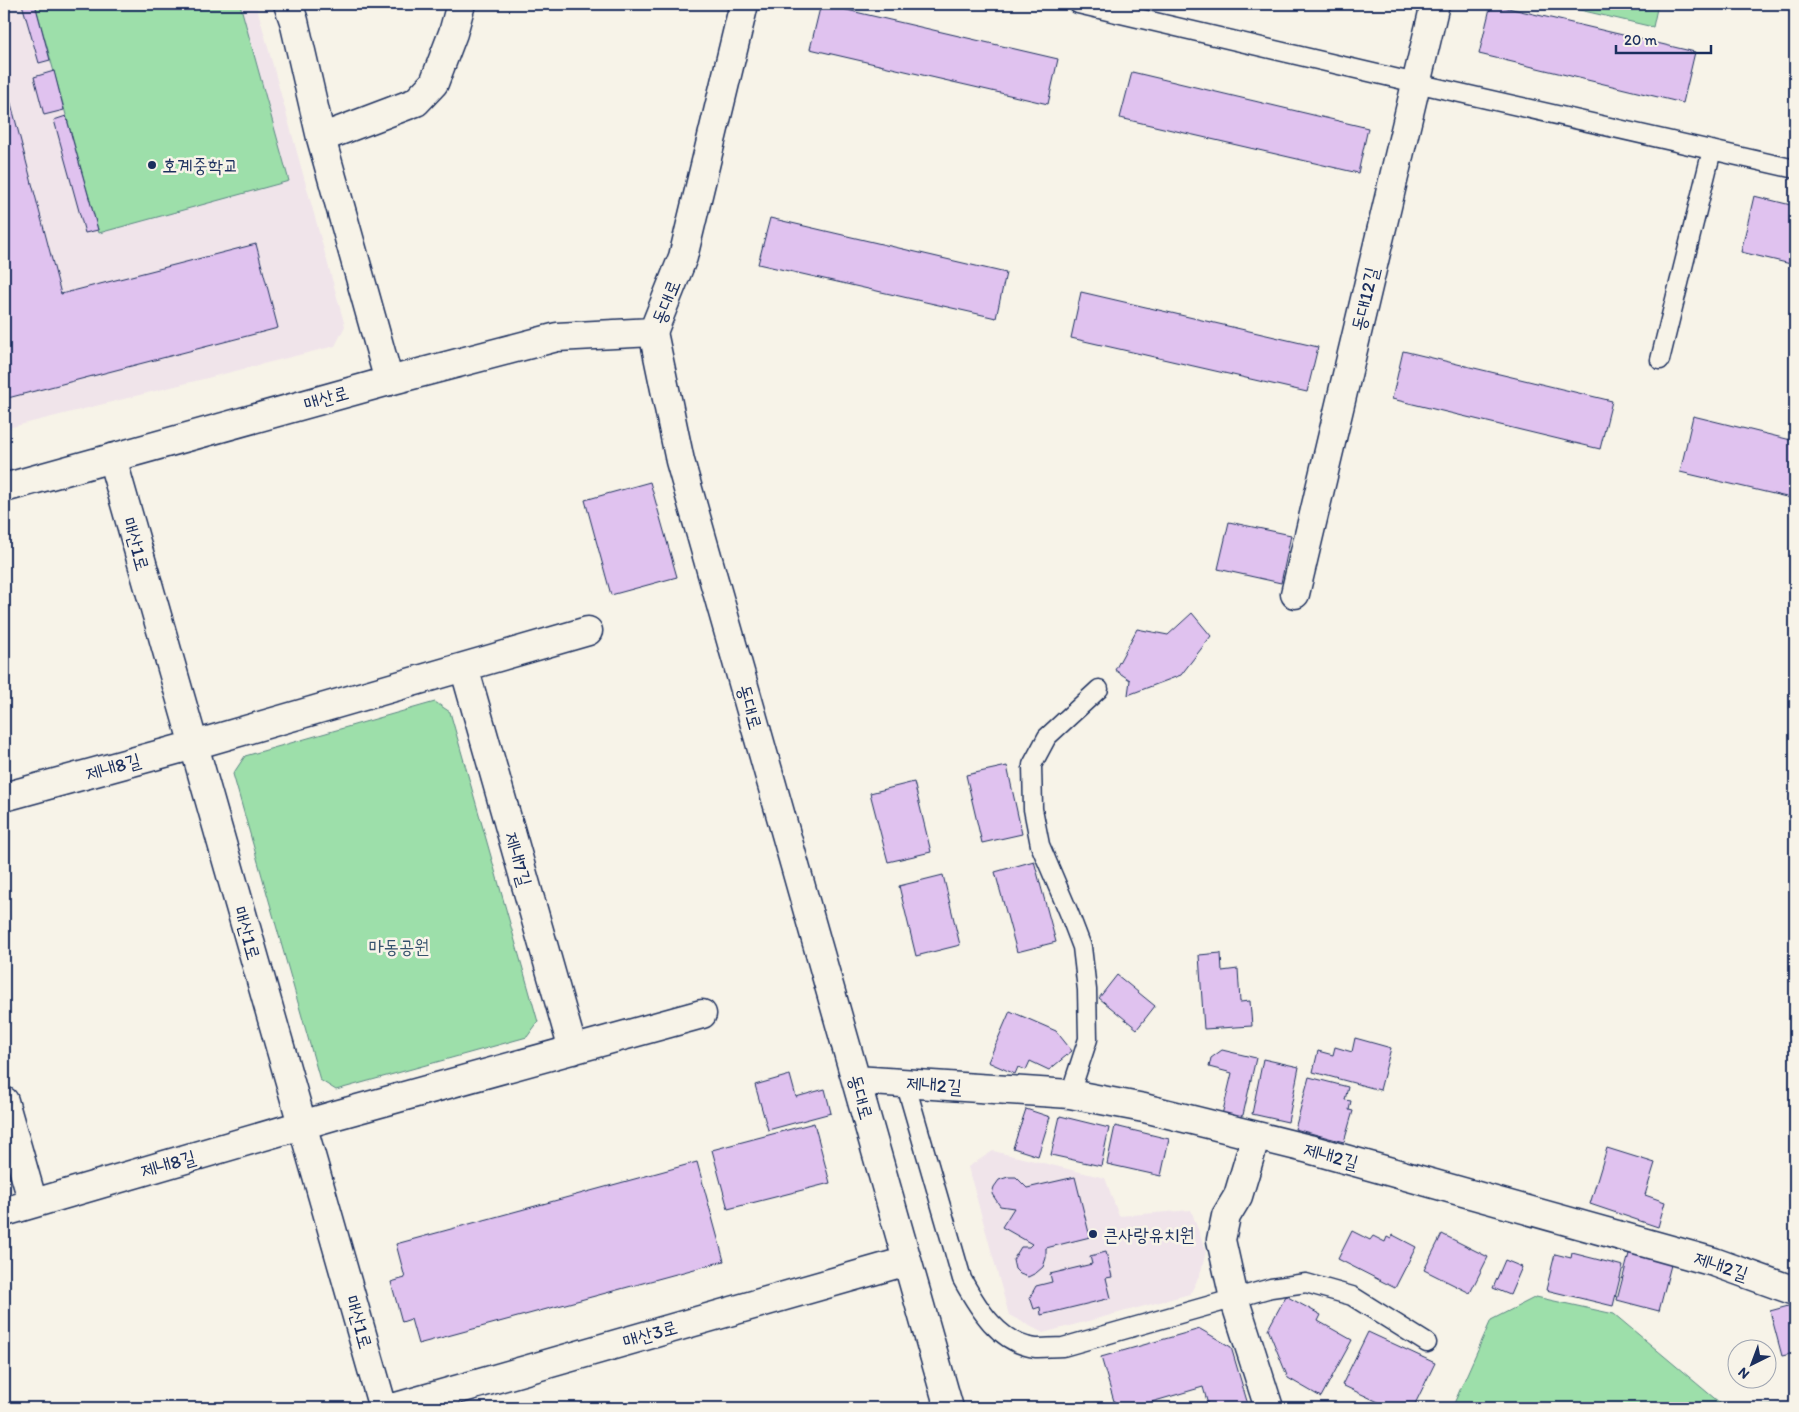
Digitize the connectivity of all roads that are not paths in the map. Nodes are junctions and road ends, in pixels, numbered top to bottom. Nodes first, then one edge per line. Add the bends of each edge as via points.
1 (288, 4) edge
2 (461, 4) edge
3 (744, 4) edge
4 (1078, 4) edge
5 (1435, 4) edge
6 (1416, 83) junction
7 (321, 138) junction
8 (1712, 150) junction
9 (1795, 169) edge
10 (653, 332) junction
11 (1660, 360) dead end
12 (389, 381) junction
13 (112, 458) junction
14 (4, 488) edge
15 (1295, 594) dead end
16 (588, 631) dead end
17 (464, 667) junction
18 (1099, 689) dead end
19 (194, 745) junction
20 (4, 797) edge
21 (702, 1014) dead end
22 (573, 1050) junction
23 (856, 1080) junction
24 (905, 1082) junction
25 (1070, 1094) junction
26 (4, 1101) edge
27 (302, 1125) junction
28 (1256, 1136) junction
29 (33, 1204) junction
30 (4, 1212) edge
31 (907, 1260) junction
32 (1795, 1291) edge
33 (1234, 1298) junction
34 (1427, 1343) dead end
35 (383, 1408) edge
36 (394, 1408) edge
37 (950, 1408) edge
38 (1269, 1408) edge

1 - 7 street
2 - 7 street via 434,83 416,102
3 - 10 street, 동대로 via 683,257
4 - 6 lane
5 - 6 street, 동대12길
6 - 8 lane
6 - 15 street, 동대12길
7 - 12 street
8 - 9 lane
8 - 11 lane
10 - 12 street, 매산로 via 557,337
10 - 23 street, 동대로 via 680,461
12 - 13 street, 매산로
13 - 14 street, 매산로
13 - 19 street, 매산1로
16 - 17 street
17 - 19 street
17 - 22 street, 제내7길
18 - 25 lane via 1047,737 1032,765 1033,809 1040,845 1082,947 1087,990 1088,1039
19 - 20 street, 제내8길
19 - 27 street, 매산1로
21 - 22 street
22 - 27 street
23 - 24 street, 제내2길
23 - 31 street, 동대로
24 - 25 street, 제내2길
24 - 33 lane via 962,1279 993,1326 1014,1342 1035,1348 1063,1347
25 - 28 street, 제내2길 via 1144,1108
26 - 29 street
27 - 29 street, 제내8길
27 - 35 street, 매산1로
28 - 32 street, 제내2길 via 1714,1262
28 - 33 street via 1238,1196 1226,1216 1221,1240
29 - 30 street, 제내8길
31 - 36 street, 매산3로
31 - 37 street, 동대로
33 - 34 lane via 1306,1283 1352,1296
33 - 38 street

